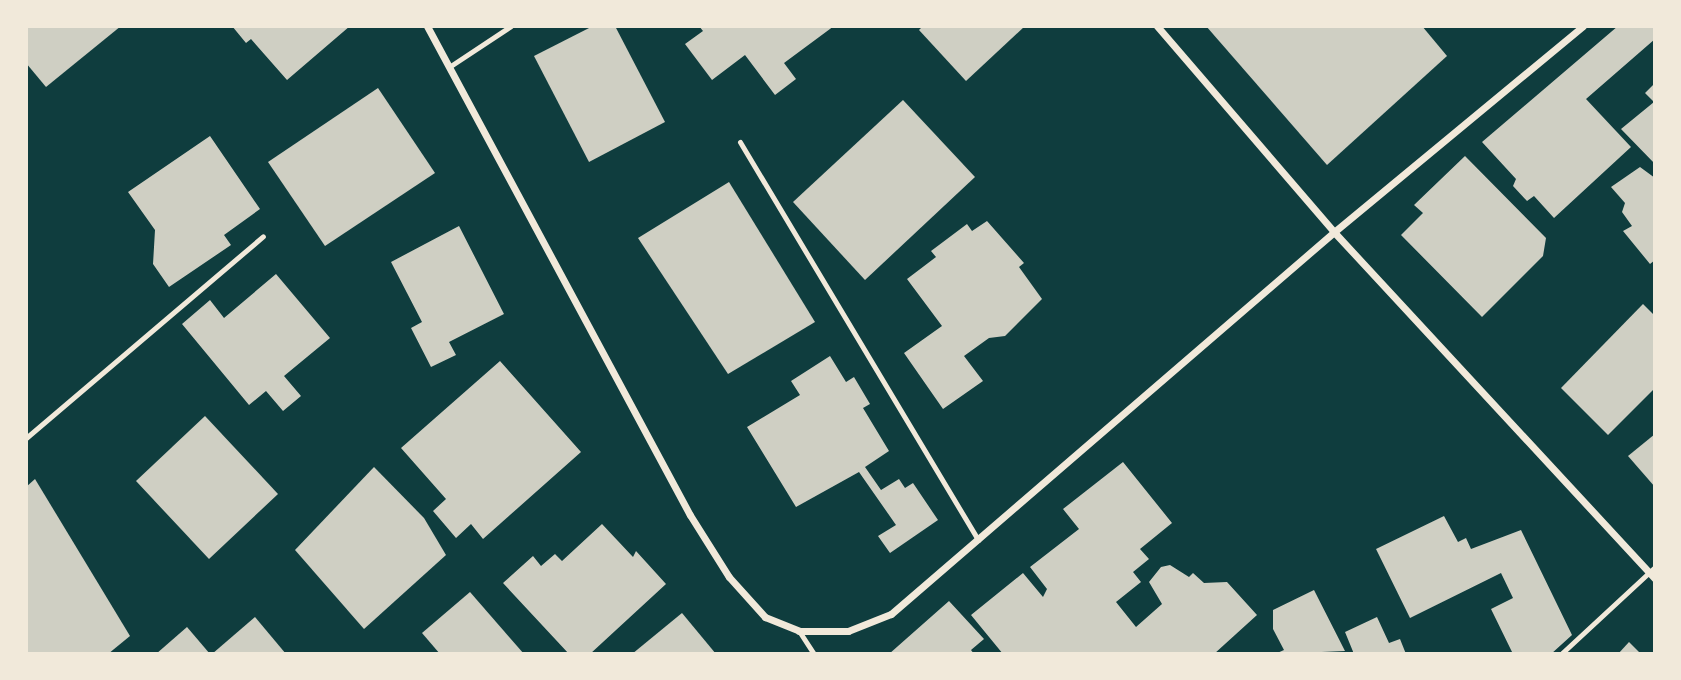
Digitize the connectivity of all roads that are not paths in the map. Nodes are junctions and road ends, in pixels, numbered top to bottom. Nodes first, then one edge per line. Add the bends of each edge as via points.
1 (427, 26) edge
2 (511, 26) edge
3 (1157, 26) edge
4 (1583, 26) edge
5 (449, 67) junction
6 (740, 142) dead end
7 (1334, 232) junction
8 (263, 236) dead end
9 (26, 438) edge
10 (978, 540) junction
11 (1653, 573) edge
12 (799, 631) junction
13 (814, 654) edge
14 (1561, 654) edge

1 - 5 street
2 - 5 lane
3 - 7 street
4 - 7 street
5 - 12 street via 729,578 765,617
6 - 10 lane
7 - 10 street
7 - 11 street
8 - 9 lane
10 - 12 street via 891,614 848,631
11 - 14 lane
12 - 13 lane

